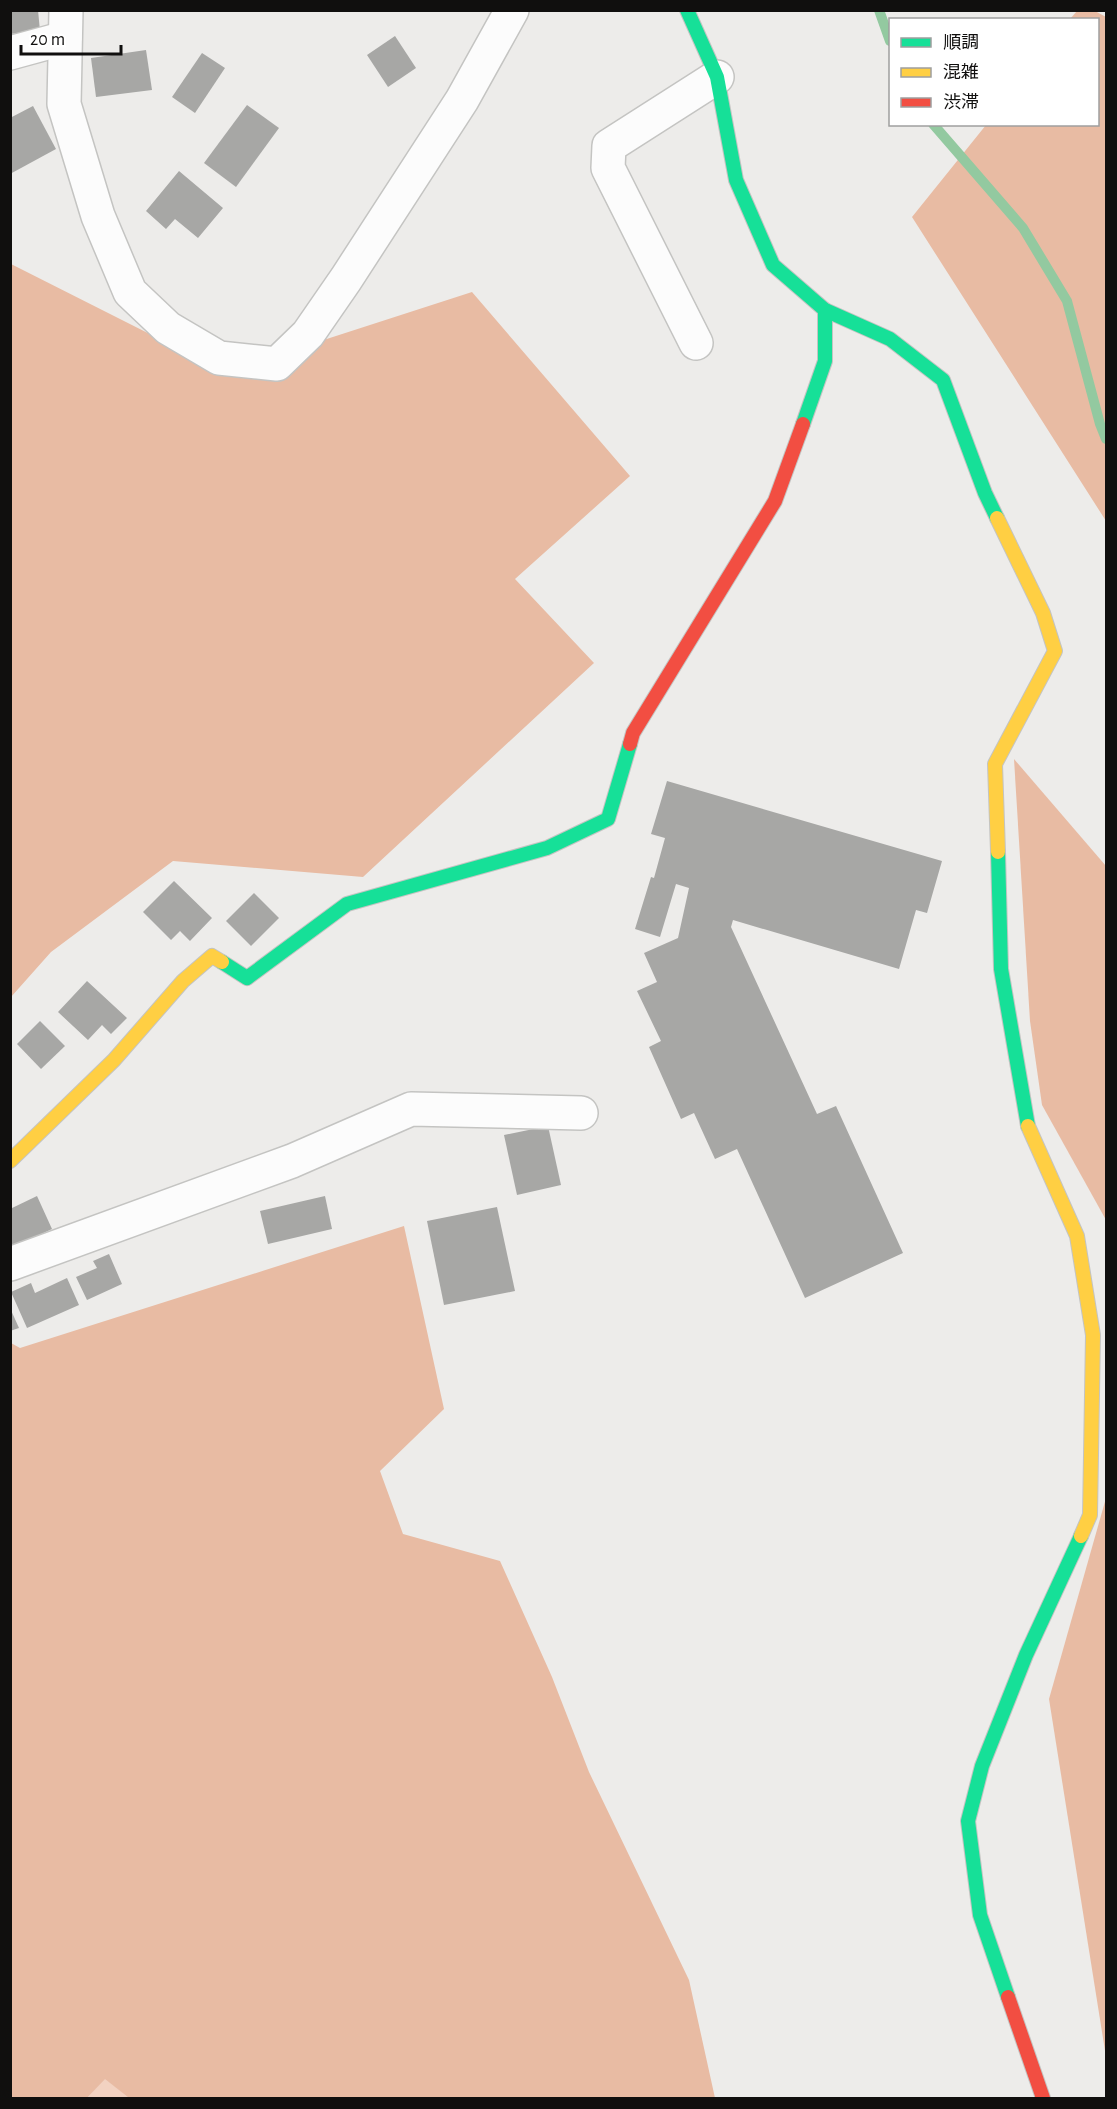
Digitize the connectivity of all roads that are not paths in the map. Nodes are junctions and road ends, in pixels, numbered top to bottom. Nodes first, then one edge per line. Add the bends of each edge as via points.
1 (512, 10) edge
2 (687, 10) edge
3 (65, 24) edge
4 (10, 53) edge
5 (717, 77) junction
6 (825, 310) junction
7 (696, 343) dead end
8 (581, 1113) dead end
9 (10, 1161) edge
10 (10, 1264) edge
11 (1043, 2098) edge

1 - 3 street via 462,100 346,279 308,334 277,363 219,358 168,328 130,292 98,216 63,104
2 - 5 street
3 - 4 street
5 - 6 street via 736,180 773,265
5 - 7 street via 609,146 608,168
6 - 9 street via 825,362 775,501 633,733 608,819 547,848 347,904 247,978 212,956 183,981 114,1060
6 - 11 street via 890,339 943,380 985,493 1043,613 1055,651 995,764 1001,969 1028,1127 1077,1236 1093,1335 1090,1515 1026,1655 982,1766 968,1821 980,1915
8 - 10 street via 411,1109 292,1161

